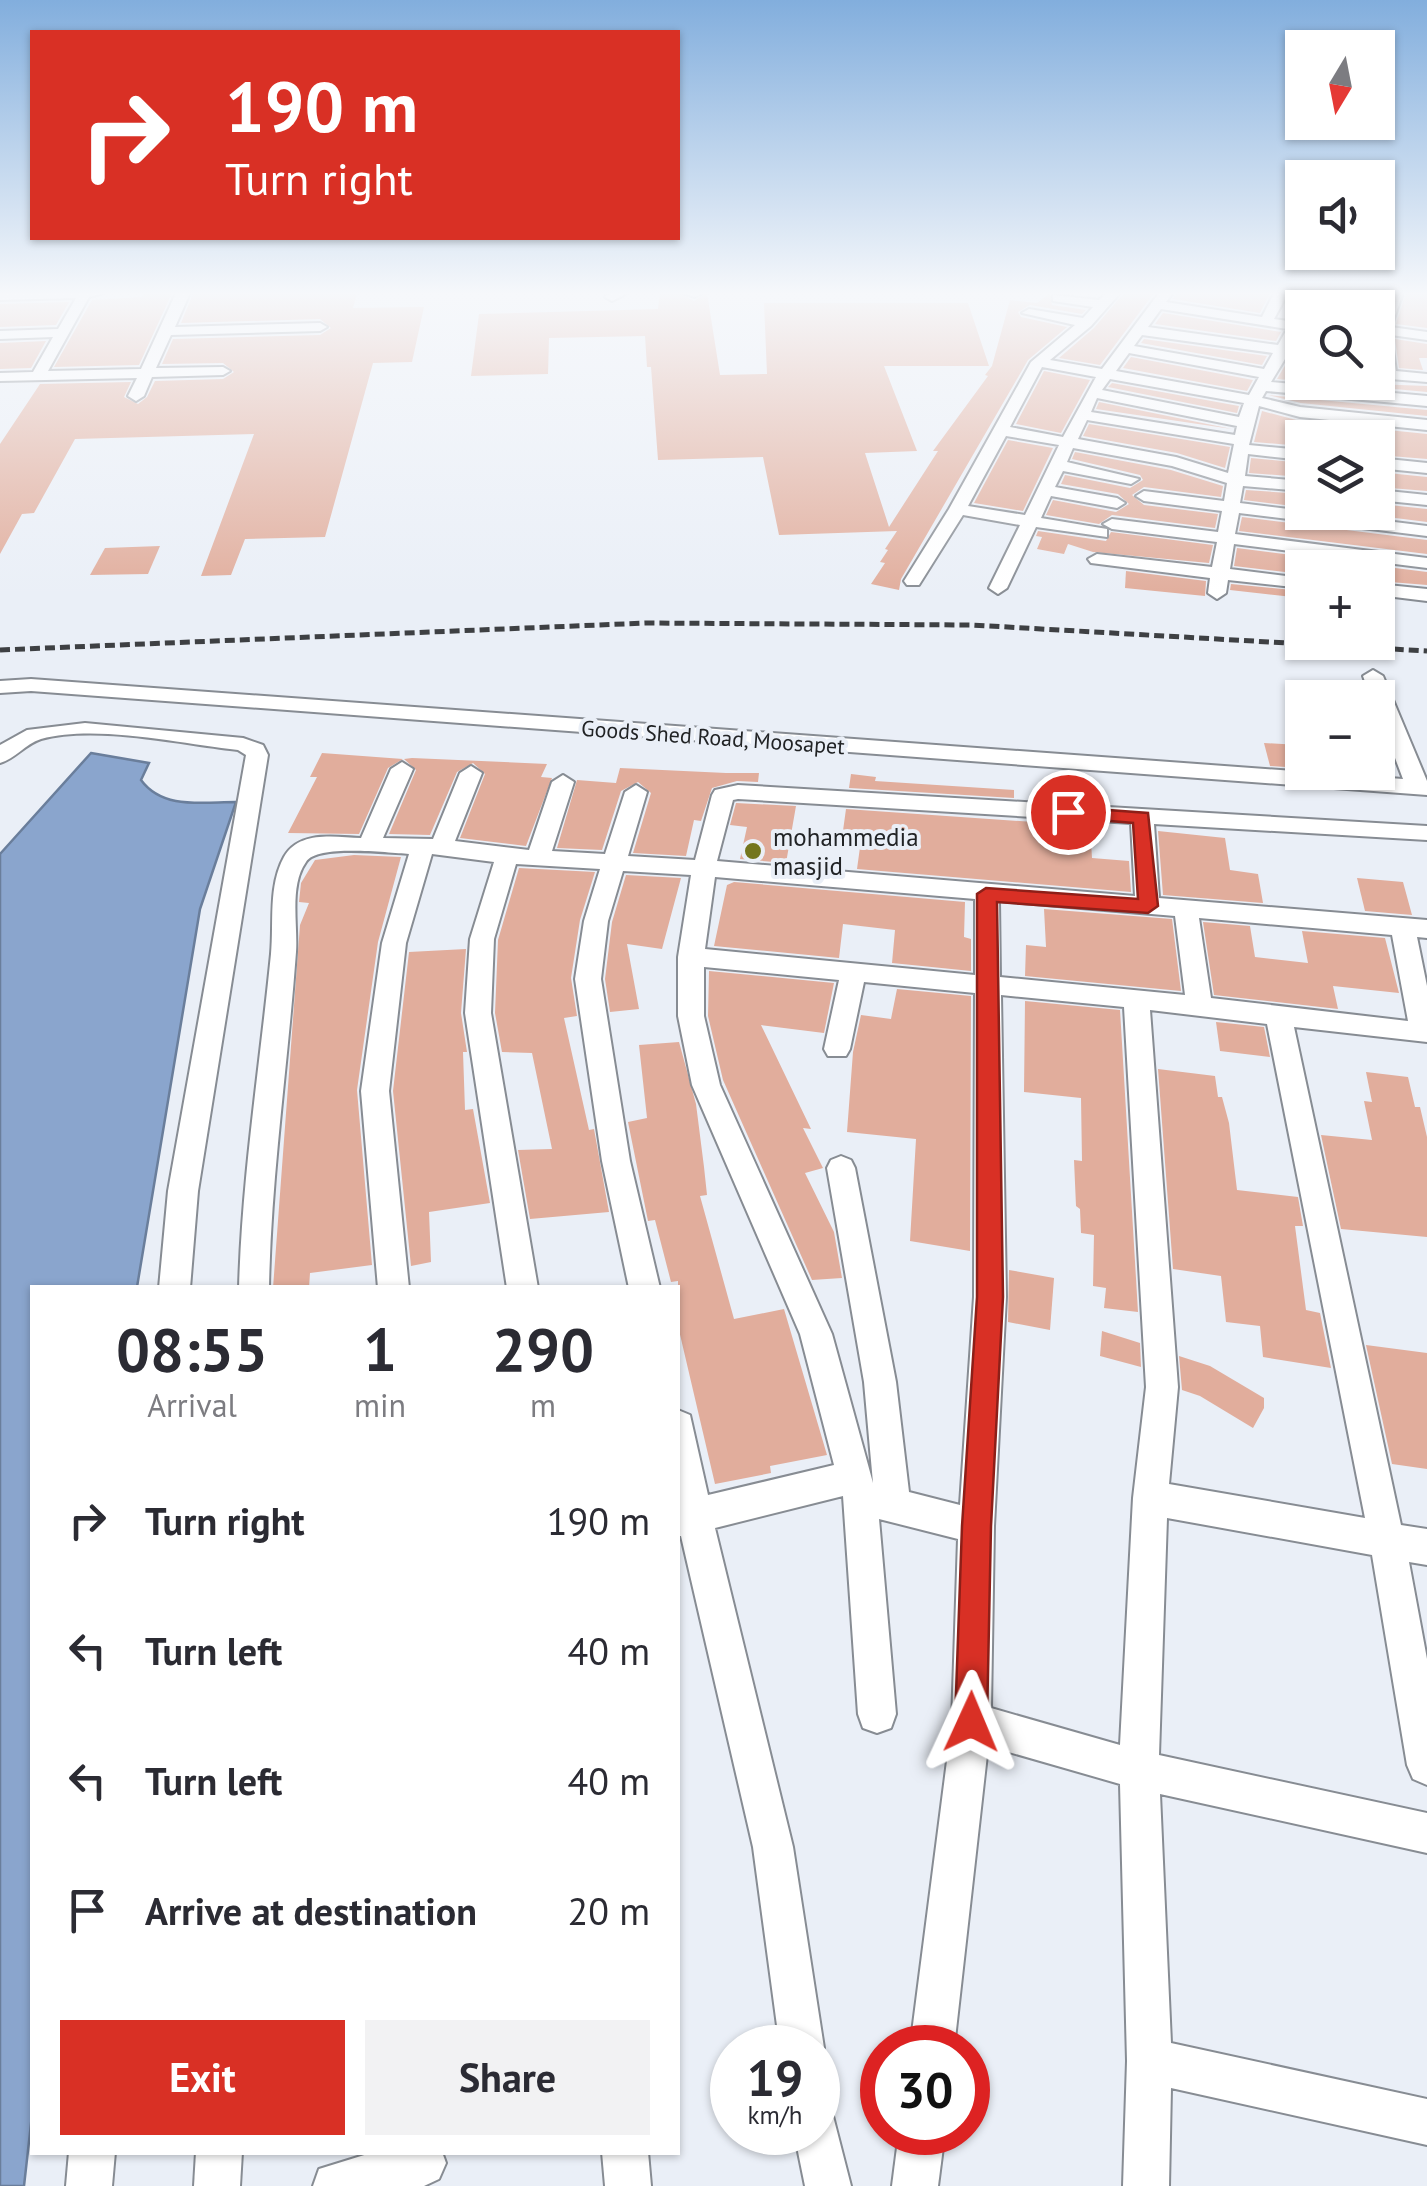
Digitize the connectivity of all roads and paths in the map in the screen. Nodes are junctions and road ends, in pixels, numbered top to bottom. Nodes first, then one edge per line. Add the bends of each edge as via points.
1 (1020, 395) edge
2 (1091, 395) edge
3 (1099, 395) edge
4 (1262, 395) edge
5 (1288, 395) edge
6 (1394, 395) edge
7 (1427, 401) edge
8 (1083, 415) junction
9 (1427, 425) edge
10 (1000, 430) junction
11 (1244, 436) junction
12 (1285, 438) edge
13 (1070, 441) junction
14 (1395, 448) edge
15 (1285, 450) edge
16 (1427, 451) edge
17 (1059, 465) junction
18 (1395, 465) edge
19 (1427, 468) edge
20 (1132, 479) dead end
21 (1238, 479) junction
22 (1285, 484) edge
23 (1046, 490) junction
24 (1144, 496) dead end
25 (1395, 497) edge
26 (1427, 500) edge
27 (1117, 503) dead end
28 (1234, 508) junction
29 (958, 509) junction
30 (1032, 521) junction
31 (1427, 531) edge
32 (1227, 539) junction
33 (1098, 560) dead end
34 (1427, 563) edge
35 (913, 582) dead end
36 (1219, 583) junction
37 (1285, 583) edge
38 (998, 588) dead end
39 (1395, 592) edge
40 (1427, 595) edge
41 (1372, 676) dead end
42 (0, 687) edge
43 (0, 756) edge
44 (402, 768) dead end
45 (471, 774) dead end
46 (563, 782) dead end
47 (1422, 787) edge
48 (636, 792) dead end
49 (1142, 817) junction
50 (1427, 833) edge
51 (369, 845) junction
52 (432, 847) junction
53 (506, 856) junction
54 (538, 856) junction
55 (616, 862) junction
56 (704, 868) junction
57 (986, 894) junction
58 (1148, 906) junction
59 (1186, 910) junction
60 (1415, 928) edge
61 (691, 957) junction
62 (853, 972) junction
63 (988, 984) junction
64 (1136, 998) junction
65 (1200, 1009) junction
66 (1280, 1017) junction
67 (1425, 1042) edge
68 (836, 1050) dead end
69 (841, 1168) dead end
70 (174, 1285) edge
71 (254, 1285) edge
72 (394, 1285) edge
73 (523, 1285) edge
74 (644, 1285) edge
75 (680, 1449) edge
76 (869, 1493) junction
77 (1150, 1498) junction
78 (686, 1517) edge
79 (976, 1526) junction
80 (1387, 1540) junction
81 (1427, 1546) edge
82 (877, 1714) dead end
83 (971, 1722) junction
84 (1427, 1765) edge
85 (1140, 1770) junction
86 (1427, 1833) edge
87 (799, 2025) edge
88 (935, 2025) edge
89 (1148, 2061) junction
90 (1427, 2122) edge
91 (92, 2155) edge
92 (219, 2155) edge
93 (625, 2155) edge
94 (822, 2155) edge
95 (919, 2155) edge
96 (423, 2167) edge
97 (89, 2186) edge
98 (217, 2186) edge
99 (336, 2186) edge
100 (628, 2186) edge
101 (828, 2186) edge
102 (916, 2186) edge
103 (1146, 2186) edge

1 - 10 street
2 - 8 street
3 - 11 street
4 - 11 street
5 - 9 street via 1300,412
6 - 7 street
8 - 11 street
8 - 13 street
10 - 13 street
10 - 29 street
11 - 12 street
11 - 15 street
11 - 21 street
13 - 17 street
13 - 21 street
14 - 16 street
17 - 20 street
17 - 23 street
18 - 19 street
21 - 22 street
21 - 28 street
23 - 27 street
23 - 30 street
24 - 28 street
25 - 26 street
28 - 31 street
28 - 32 street
29 - 30 street
29 - 35 street
30 - 32 street
30 - 38 street
32 - 34 street
32 - 36 street
33 - 36 street
36 - 37 street
39 - 40 street
41 - 47 street
42 - 47 street, Goods Shed Road, Moosapet
43 - 70 street via 45,732 100,732 243,744 257,756
44 - 51 street
45 - 52 street
46 - 54 street
48 - 55 street
49 - 50 street
49 - 56 street via 738,792 719,802
49 - 58 street
51 - 52 street
51 - 71 street via 314,844 289,870
52 - 53 street
52 - 72 street via 394,942 375,1091
53 - 54 street
53 - 73 street via 482,939 478,1012
54 - 55 street
55 - 56 street
55 - 74 street via 596,921 588,979 616,1161
56 - 57 street
56 - 61 street
57 - 58 street
57 - 63 street
58 - 59 street
59 - 60 street
59 - 65 street
60 - 67 street
61 - 62 street
61 - 76 street via 691,1016 706,1085 816,1334
62 - 63 street
62 - 68 street
63 - 64 street
63 - 79 street via 990,1297
64 - 65 street
64 - 77 street via 1162,1388
65 - 66 street
66 - 67 street
66 - 80 street
69 - 76 street via 880,1382
75 - 78 street
76 - 78 street
76 - 79 street
76 - 82 street
77 - 80 street
77 - 85 street
78 - 87 street via 773,1847
79 - 83 street
80 - 81 street
80 - 84 street
83 - 85 street
83 - 88 street
85 - 86 street
85 - 89 street
89 - 90 street
89 - 103 street
91 - 97 street
92 - 98 street
93 - 100 street
94 - 101 street
95 - 102 street
96 - 99 street

